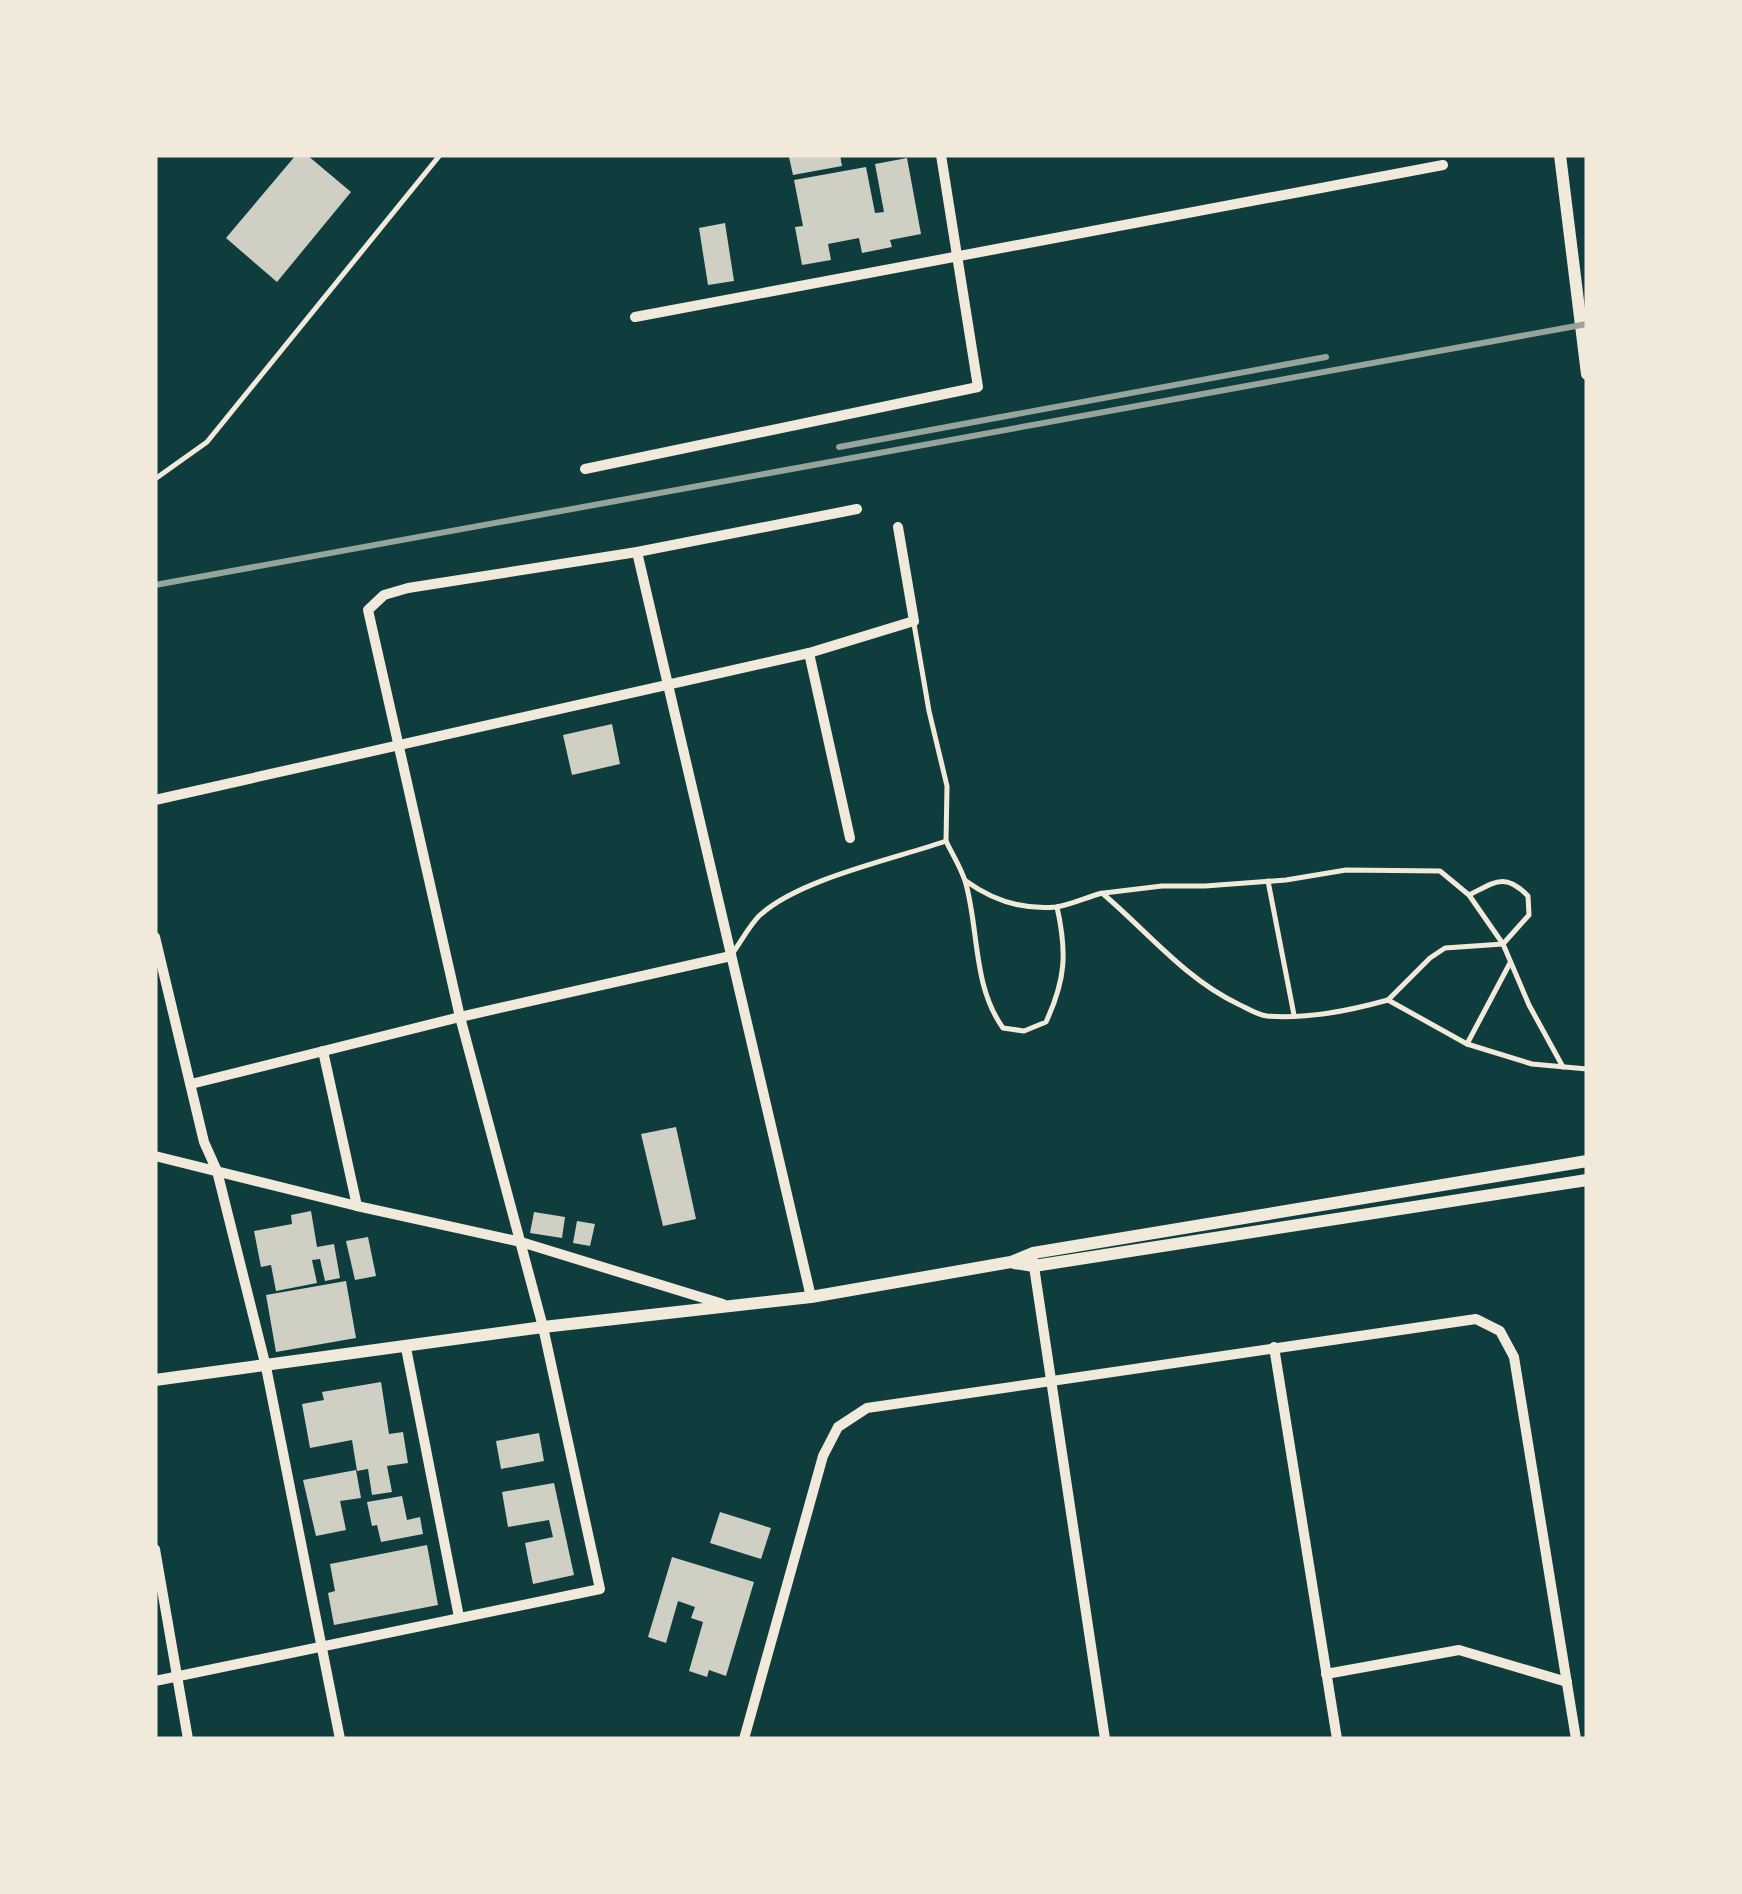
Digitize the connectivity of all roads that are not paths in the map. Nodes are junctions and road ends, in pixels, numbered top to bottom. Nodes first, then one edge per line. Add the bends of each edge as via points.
1 (440, 155) edge
2 (941, 155) edge
3 (1560, 155) edge
4 (1443, 165) dead end
5 (956, 258) junction
6 (635, 317) dead end
7 (1587, 374) edge
8 (585, 468) dead end
9 (155, 479) edge
10 (857, 510) dead end
11 (898, 527) dead end
12 (638, 552) junction
13 (914, 621) junction
14 (809, 653) junction
15 (668, 686) junction
16 (397, 746) junction
17 (155, 800) edge
18 (850, 838) dead end
19 (946, 841) junction
20 (966, 881) junction
21 (1268, 882) junction
22 (1102, 893) junction
23 (1469, 895) junction
24 (1057, 907) junction
25 (156, 944) edge
26 (1503, 944) junction
27 (731, 956) junction
28 (1511, 962) junction
29 (1388, 1000) junction
30 (1294, 1015) junction
31 (460, 1017) junction
32 (1467, 1044) junction
33 (322, 1050) junction
34 (1563, 1067) junction
35 (1587, 1069) edge
36 (191, 1084) junction
37 (155, 1156) edge
38 (1586, 1170) edge
39 (217, 1171) junction
40 (357, 1206) junction
41 (521, 1242) junction
42 (1033, 1260) junction
43 (811, 1297) junction
44 (729, 1306) junction
45 (543, 1327) junction
46 (1274, 1347) junction
47 (406, 1348) junction
48 (266, 1367) junction
49 (155, 1380) edge
50 (1050, 1380) junction
51 (155, 1548) edge
52 (459, 1617) junction
53 (322, 1644) junction
54 (1326, 1674) junction
55 (176, 1678) junction
56 (155, 1680) edge
57 (1567, 1682) junction
58 (188, 1739) edge
59 (340, 1739) edge
60 (744, 1739) edge
61 (1105, 1739) edge
62 (1337, 1739) edge
63 (1576, 1739) edge

1 - 9 lane via 207,442
2 - 5 street
3 - 7 street
4 - 5 street
5 - 6 street
5 - 8 street via 978,386
10 - 12 street
11 - 13 street
12 - 15 street
12 - 16 street via 384,595 368,610
13 - 14 street
13 - 19 lane via 947,786
14 - 15 street
14 - 18 street
15 - 16 street
15 - 27 street
16 - 17 street
16 - 31 street
19 - 20 lane
19 - 27 lane via 791,896 759,916
20 - 24 lane via 990,898
20 - 24 lane via 982,978 1003,1028 1046,1022 1060,992 1066,946
21 - 22 lane
21 - 23 lane via 1346,870 1440,871
21 - 30 lane
22 - 24 lane
22 - 30 lane via 1216,993 1262,1016
23 - 26 lane
23 - 26 lane via 1498,880 1528,896 1528,915
25 - 36 street
26 - 28 lane
26 - 29 lane via 1445,948
27 - 31 street
27 - 43 street
28 - 32 lane
28 - 34 lane
29 - 30 lane via 1336,1014
29 - 32 lane
31 - 33 street
31 - 41 street
32 - 34 lane
33 - 36 street
33 - 40 street
34 - 35 lane
36 - 39 street
37 - 39 street
38 - 42 street
39 - 40 street
39 - 48 street
40 - 41 street
41 - 44 street
41 - 45 street
42 - 43 street
42 - 50 street
43 - 44 street
44 - 45 street
45 - 47 street
45 - 52 street via 600,1589
46 - 50 street
46 - 54 street
46 - 57 street via 1476,1319 1500,1331 1514,1358
47 - 48 street
47 - 52 street
48 - 49 street
48 - 53 street
50 - 60 street via 867,1408 838,1427 823,1456
50 - 61 street
51 - 55 street
52 - 53 street
53 - 55 street
53 - 59 street
54 - 57 street via 1459,1650
54 - 62 street
55 - 56 street
55 - 58 street
57 - 63 street

